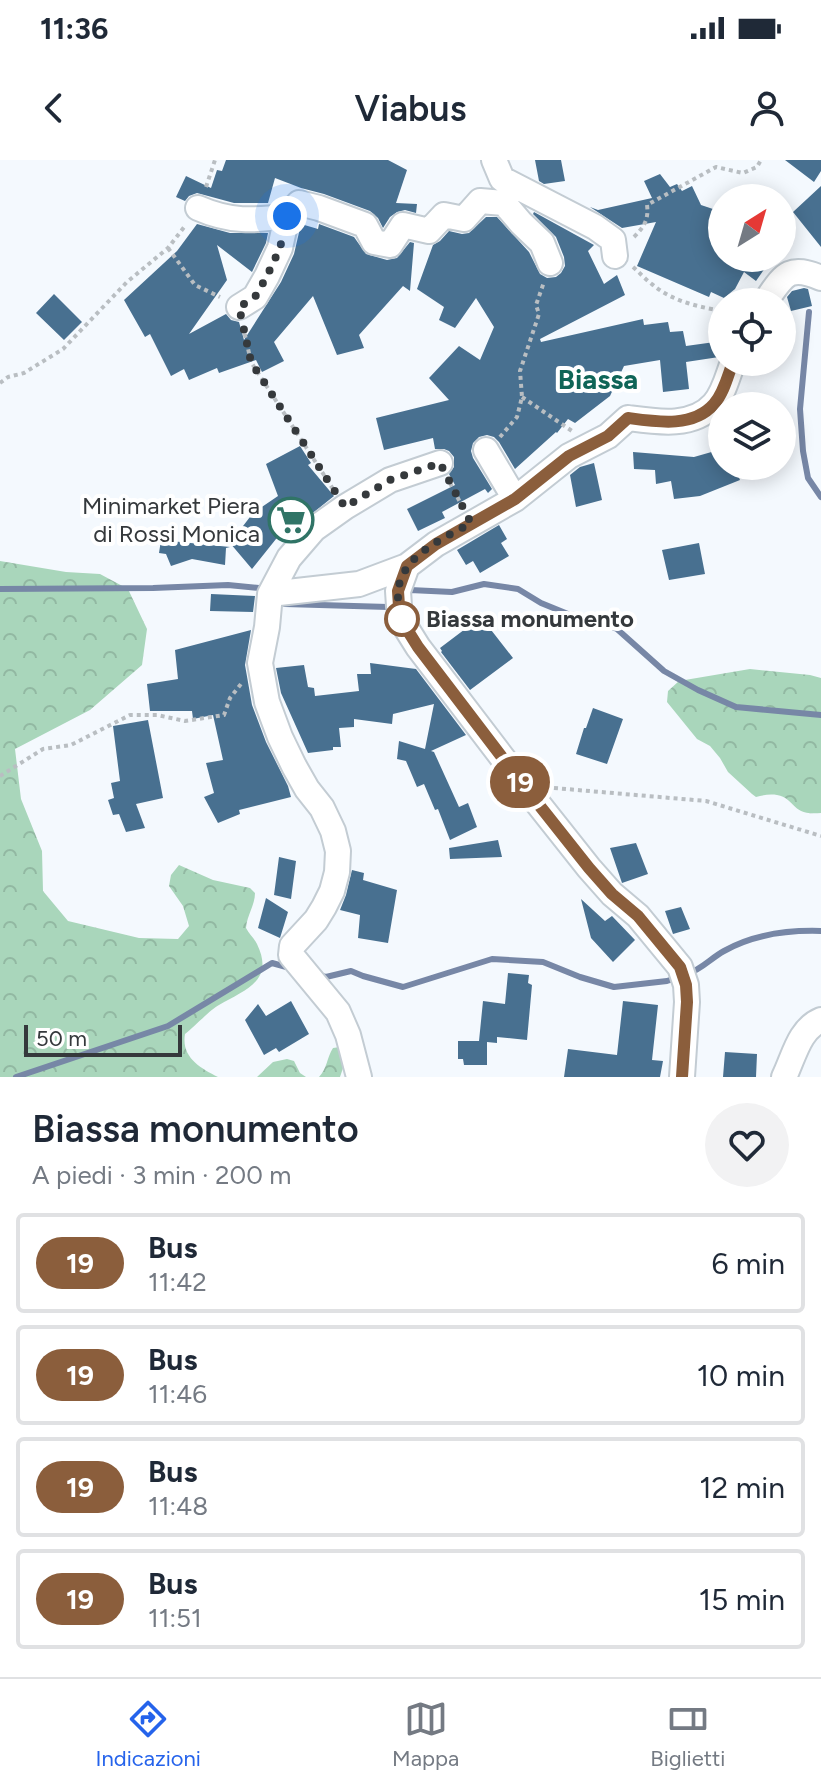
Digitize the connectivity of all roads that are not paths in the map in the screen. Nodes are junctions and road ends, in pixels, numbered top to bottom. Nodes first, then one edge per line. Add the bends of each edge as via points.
1 (494, 160) edge
2 (198, 208) road end
3 (287, 216) junction
4 (615, 256) road end
5 (550, 263) road end
6 (821, 278) edge
7 (776, 288) edge
8 (239, 307) road end
9 (727, 376) edge
10 (486, 450) road end
11 (440, 463) road end
12 (515, 499) junction
13 (407, 566) junction
14 (270, 594) junction
15 (821, 1020) edge
16 (353, 1070) edge
17 (682, 1077) edge
18 (784, 1077) edge

1 - 4 street via 502,179 613,240
2 - 3 street via 225,218
3 - 5 street via 299,203 319,208 365,225 374,242 390,245 403,225 429,231 444,215 464,219 480,201 504,203 542,243
3 - 8 street via 267,276 255,297
6 - 7 street via 797,270
9 - 12 street via 715,403 704,413 660,422 628,418
10 - 12 street
11 - 14 street via 390,480 314,529 284,565
12 - 13 street
13 - 14 street via 359,584
13 - 17 street via 398,591 403,623 418,647 589,868 680,967 687,1002
14 - 16 street via 260,663 267,702 280,737 333,831 338,851 332,891 316,920 292,946 291,955 338,1012
15 - 18 street via 805,1032

